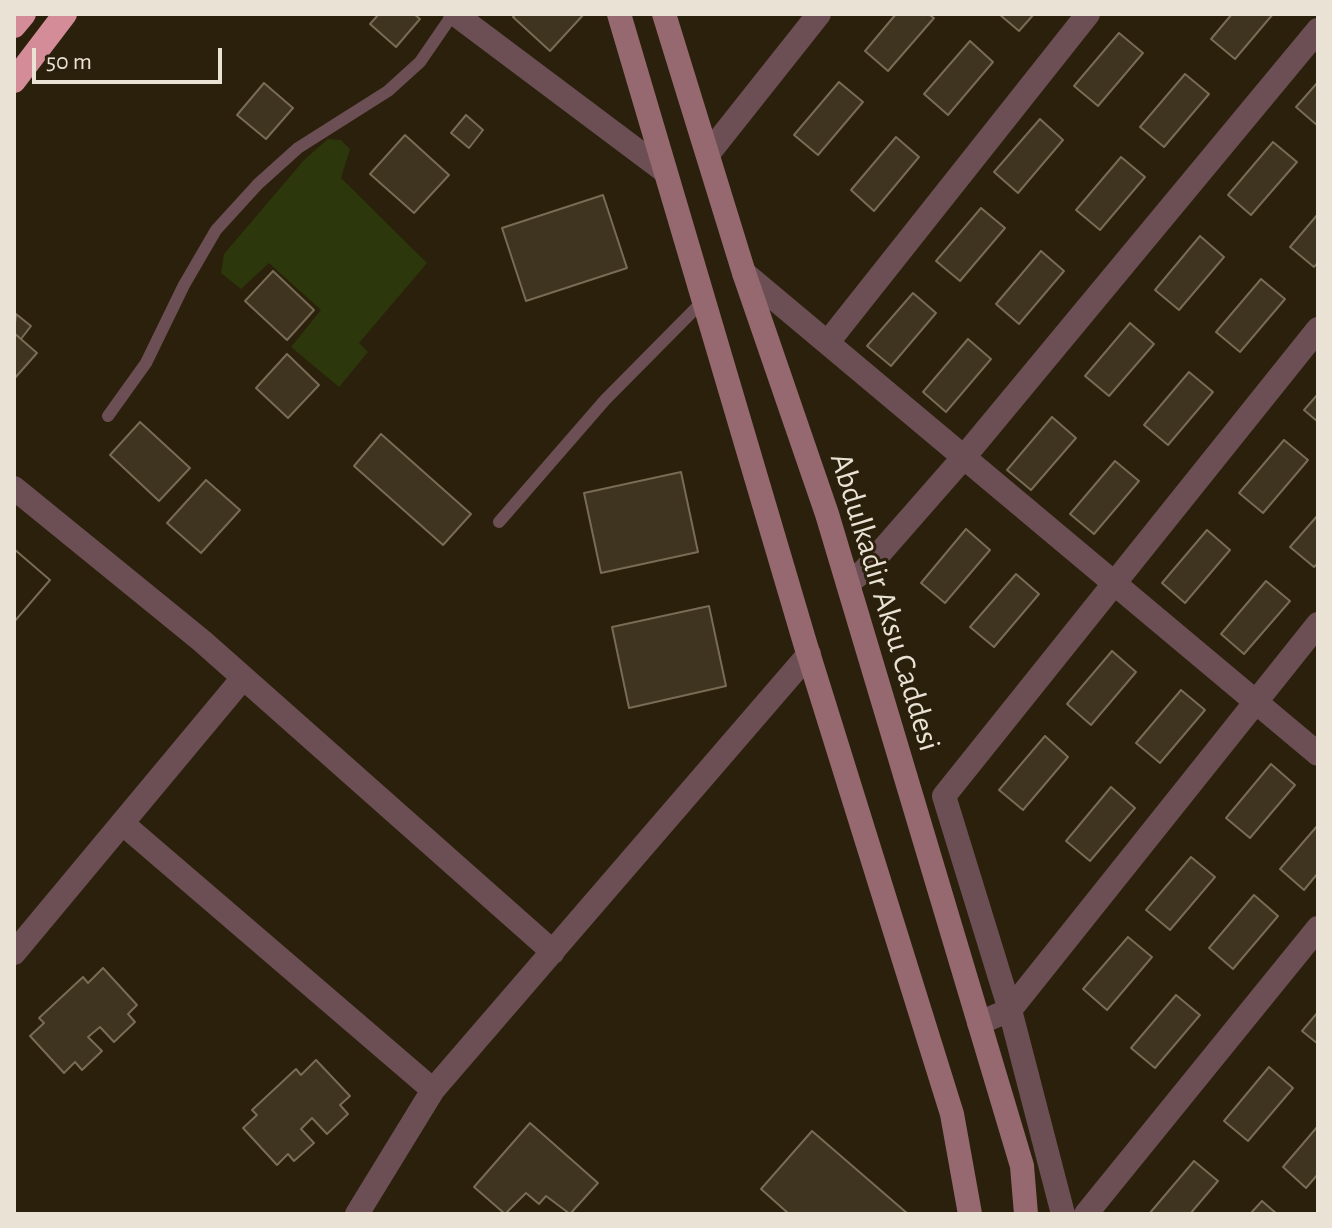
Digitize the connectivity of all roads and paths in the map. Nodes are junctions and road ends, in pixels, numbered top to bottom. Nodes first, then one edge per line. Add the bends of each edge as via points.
1 (24, 14) edge
2 (65, 14) edge
3 (454, 14) edge
4 (619, 14) edge
5 (664, 14) edge
6 (819, 14) edge
7 (1088, 14) edge
8 (14, 26) edge
9 (1318, 30) edge
10 (14, 81) edge
11 (708, 154) junction
12 (663, 170) junction
13 (744, 273) junction
14 (703, 301) junction
15 (1318, 329) edge
16 (828, 342) junction
17 (108, 416) dead end
18 (964, 457) junction
19 (14, 488) edge
20 (499, 522) dead end
21 (848, 583) junction
22 (1115, 585) junction
23 (1318, 624) edge
24 (809, 654) junction
25 (243, 678) junction
26 (1255, 703) junction
27 (1318, 754) edge
28 (122, 823) junction
29 (1318, 928) edge
30 (553, 952) junction
31 (14, 953) edge
32 (1010, 1010) junction
33 (979, 1023) junction
34 (433, 1090) junction
35 (357, 1214) edge
36 (970, 1214) edge
37 (1026, 1214) edge
38 (1063, 1214) edge
39 (1086, 1214) edge

1 - 8 highway
2 - 10 highway
3 - 12 street
3 - 17 lane via 388,91 298,148 216,230 146,363
4 - 12 main road
5 - 11 main road, Abdulkadir Aksu Caddesi
6 - 11 street
7 - 16 street
9 - 18 street
11 - 13 main road, Abdulkadir Aksu Caddesi
12 - 14 main road
13 - 16 street
13 - 21 main road, Abdulkadir Aksu Caddesi
14 - 20 lane via 605,400
14 - 24 main road
15 - 22 street
16 - 18 street
18 - 21 street
18 - 22 street
19 - 25 street
21 - 33 main road, Abdulkadir Aksu Caddesi
22 - 26 street
22 - 32 street via 944,796
23 - 26 street
24 - 30 street
24 - 36 main road via 952,1114
25 - 28 street
25 - 30 street
26 - 27 street
26 - 32 street
28 - 31 street
28 - 34 street
29 - 39 street
30 - 34 street
32 - 33 street
32 - 38 street
33 - 37 main road, Abdulkadir Aksu Caddesi via 1022,1166
34 - 35 street

